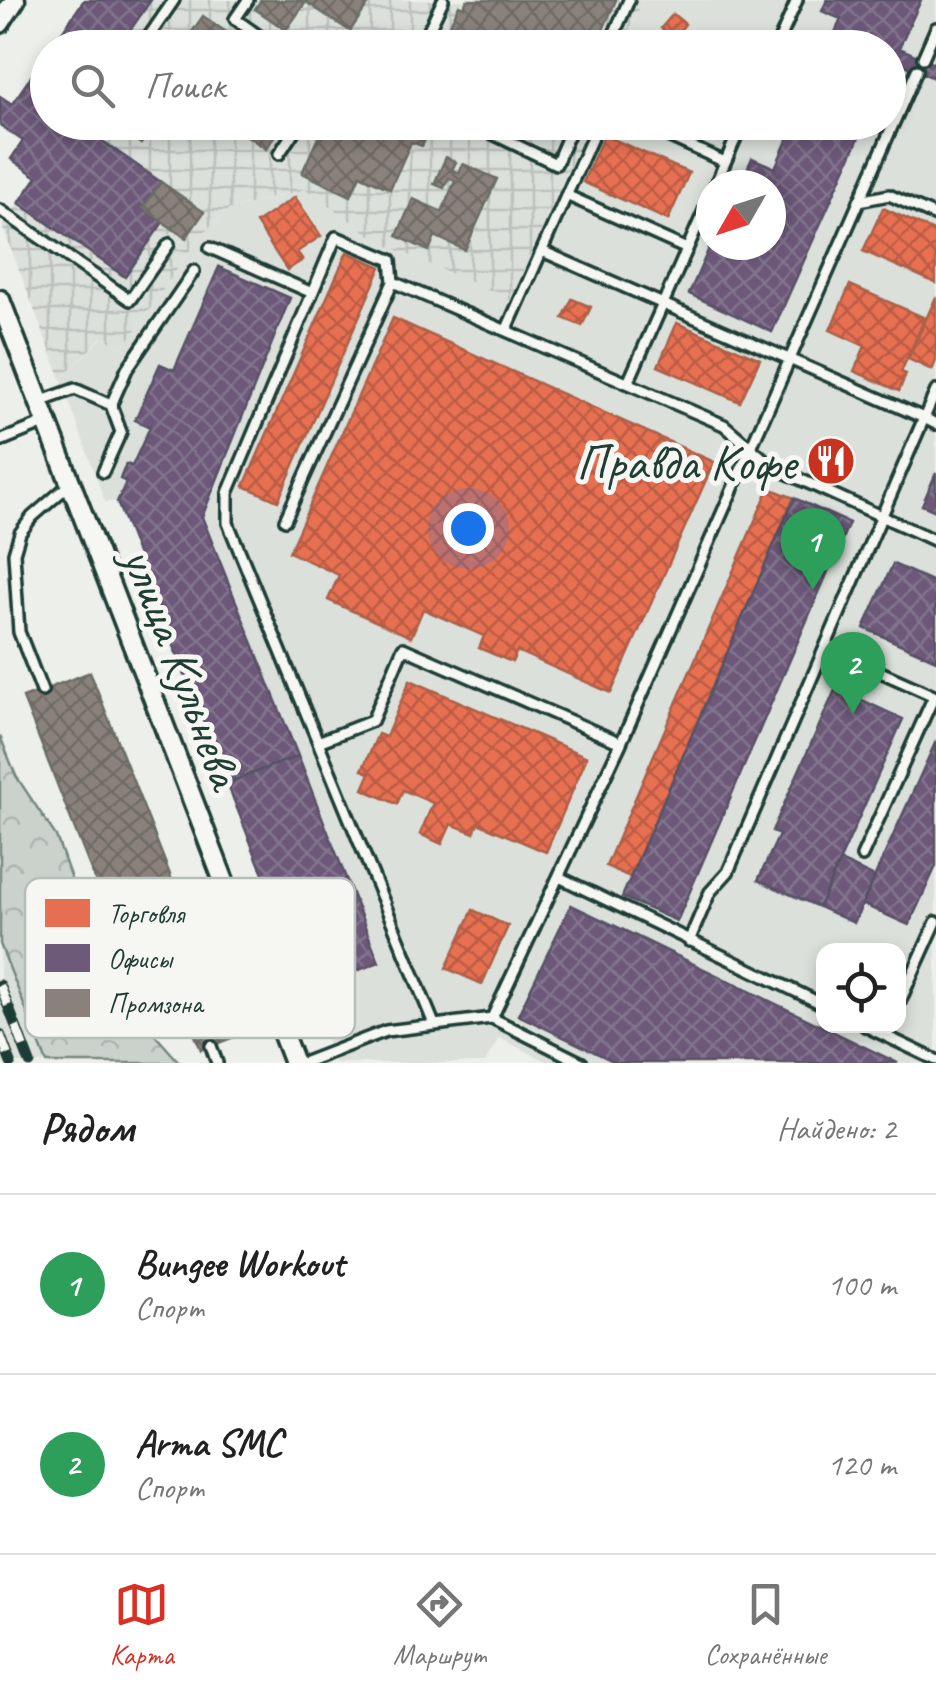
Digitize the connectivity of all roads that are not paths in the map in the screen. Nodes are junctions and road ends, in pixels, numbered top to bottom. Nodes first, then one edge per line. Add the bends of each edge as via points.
1 (15, 0) edge
2 (174, 0) edge
3 (248, 0) edge
4 (442, 0) edge
5 (629, 0) edge
6 (797, 0) edge
7 (0, 23) edge
8 (936, 28) edge
9 (153, 30) edge
10 (251, 30) edge
11 (428, 30) edge
12 (616, 30) edge
13 (784, 30) edge
14 (922, 58) dead end
15 (917, 70) dead end
16 (906, 95) edge
17 (288, 140) edge
18 (506, 140) edge
19 (566, 140) edge
20 (591, 140) edge
21 (676, 140) edge
22 (735, 140) edge
23 (886, 140) edge
24 (278, 154) dead end
25 (726, 162) junction
26 (722, 170) edge
27 (566, 196) junction
28 (859, 201) junction
29 (0, 210) edge
30 (936, 216) edge
31 (696, 229) edge
32 (169, 244) dead end
33 (210, 248) dead end
34 (687, 249) junction
35 (542, 250) junction
36 (194, 271) dead end
37 (392, 282) junction
38 (310, 292) junction
39 (0, 300) edge
40 (663, 304) junction
41 (506, 331) junction
42 (788, 360) junction
43 (628, 383) junction
44 (936, 391) edge
45 (40, 402) junction
46 (111, 405) junction
47 (924, 418) junction
48 (47, 422) junction
49 (936, 424) edge
50 (0, 441) edge
51 (749, 447) junction
52 (103, 472) dead end
53 (71, 483) junction
54 (882, 516) junction
55 (286, 520) dead end
56 (936, 541) edge
57 (825, 647) junction
58 (42, 690) dead end
59 (318, 742) junction
60 (621, 743) junction
61 (862, 856) dead end
62 (559, 877) junction
63 (223, 878) edge
64 (936, 922) edge
65 (690, 941) junction
66 (906, 988) edge
67 (816, 1001) edge
68 (492, 1018) junction
69 (434, 1024) junction
70 (892, 1033) edge
71 (284, 1038) edge
72 (211, 1046) dead end
73 (936, 1060) edge
74 (218, 1063) edge
75 (294, 1063) edge
76 (304, 1063) edge
77 (582, 1063) edge

1 - 7 street
2 - 9 lane
3 - 10 lane via 235,19
4 - 11 lane
5 - 12 lane
6 - 13 lane
8 - 14 lane
15 - 16 lane
17 - 24 lane
18 - 19 lane via 556,164
20 - 27 lane
21 - 25 lane
22 - 25 lane
23 - 28 lane
25 - 26 lane
27 - 34 lane
27 - 35 lane
28 - 30 lane via 889,195
28 - 42 lane
29 - 32 lane via 130,300
31 - 34 lane
33 - 38 lane
34 - 40 lane
35 - 40 lane
35 - 41 lane
36 - 46 lane via 127,369
37 - 38 lane via 391,260 336,237
37 - 41 lane
37 - 55 lane
38 - 59 lane via 228,493 228,523
39 - 45 street, улица Кульнева
40 - 42 lane
40 - 43 lane
41 - 43 lane
42 - 47 lane
42 - 51 lane
43 - 51 lane via 724,425
44 - 47 lane
45 - 46 lane via 75,390
45 - 48 street, улица Кульнева
46 - 52 lane via 120,432
47 - 49 lane
47 - 54 lane
48 - 50 lane
48 - 53 street, улица Кульнева
51 - 54 lane via 773,467
51 - 60 lane
53 - 58 lane via 32,517 14,554 19,632
53 - 63 street, улица Кульнева
54 - 56 lane
54 - 57 lane
57 - 61 lane via 934,696
57 - 65 lane via 728,872 710,892
59 - 60 lane via 372,721 404,648
59 - 69 lane
60 - 62 lane
62 - 65 lane
62 - 68 lane
64 - 66 lane
65 - 67 lane
68 - 69 lane
68 - 77 lane
69 - 76 lane via 386,1031
70 - 73 lane
71 - 75 street, улица Кульнева
72 - 74 lane

